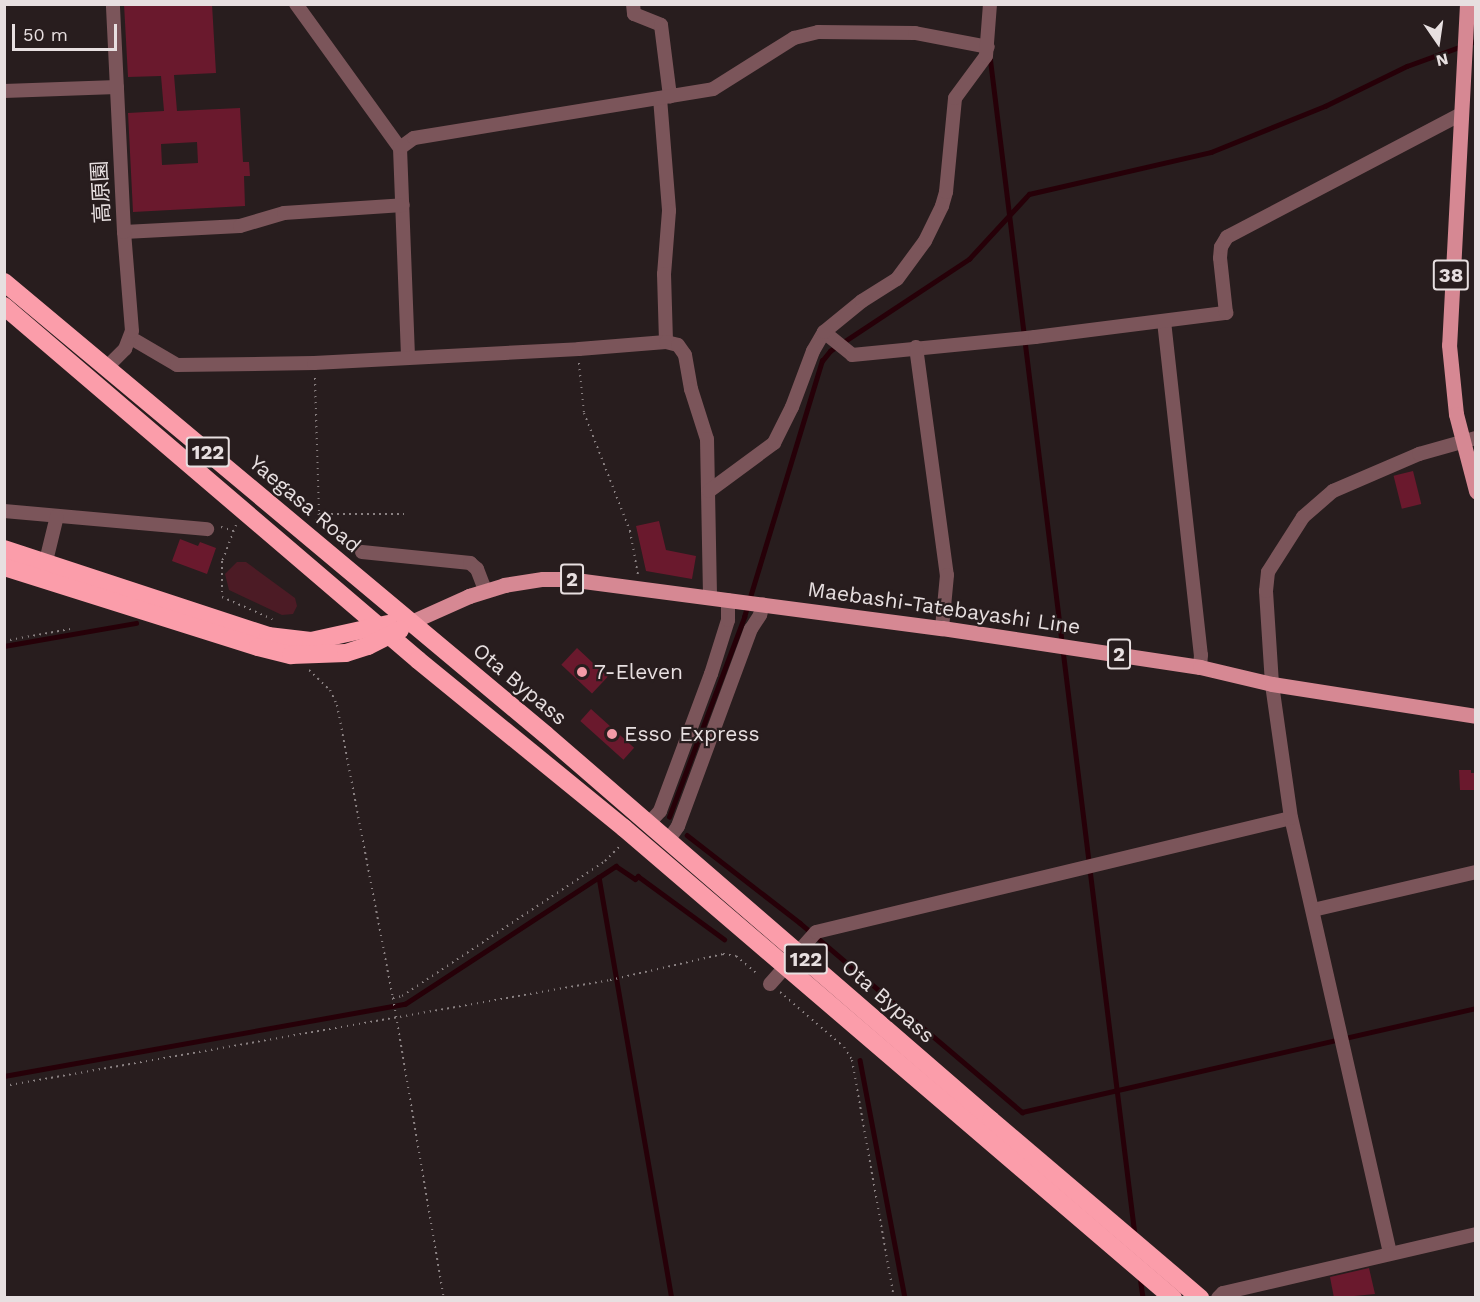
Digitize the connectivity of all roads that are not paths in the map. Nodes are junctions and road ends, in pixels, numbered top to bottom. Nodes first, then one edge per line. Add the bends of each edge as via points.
1 (113, 4) edge
2 (296, 4) edge
3 (633, 4) edge
4 (990, 4) edge
5 (1467, 4) edge
6 (988, 47) junction
7 (117, 87) junction
8 (4, 91) edge
9 (665, 97) junction
10 (1461, 114) junction
11 (400, 148) junction
12 (403, 205) junction
13 (124, 231) junction
14 (4, 282) edge
15 (4, 306) edge
16 (1164, 321) junction
17 (828, 337) junction
18 (131, 338) junction
19 (666, 342) junction
20 (916, 347) junction
21 (408, 358) junction
22 (106, 368) junction
23 (1469, 439) edge
24 (1476, 491) edge
25 (709, 492) junction
26 (4, 511) edge
27 (57, 516) junction
28 (210, 526) road end
29 (4, 549) edge
30 (362, 552) dead end
31 (46, 561) junction
32 (4, 567) edge
33 (485, 590) junction
34 (710, 597) junction
35 (734, 600) junction
36 (761, 604) junction
37 (411, 622) junction
38 (942, 628) junction
39 (386, 630) junction
40 (1200, 667) junction
41 (1272, 684) junction
42 (1476, 716) edge
43 (1291, 818) junction
44 (649, 823) junction
45 (669, 840) junction
46 (1476, 872) edge
47 (1313, 910) junction
48 (791, 958) junction
49 (770, 984) road end
50 (1476, 1234) edge
51 (1390, 1252) junction
52 (1173, 1298) edge
53 (1200, 1298) edge
54 (1218, 1298) edge

1 - 7 street, 高原園
2 - 11 street
3 - 9 street via 634,14 661,25
4 - 6 street
5 - 10 main road, 38
6 - 9 street via 915,33 818,32 794,38 713,89
6 - 17 street via 981,64 955,98 946,192 938,217 897,279 862,301
7 - 8 street
7 - 13 street, 高原園
9 - 11 street via 414,138
9 - 19 street via 669,211 664,274
10 - 16 street via 1227,237 1220,258 1226,313
10 - 23 main road, 38 via 1449,345 1452,388
11 - 12 street
12 - 13 street via 284,213 240,226
12 - 21 street
13 - 18 street, 高原園
14 - 22 highway, Yaegasa Road / 122
15 - 39 highway, 122
16 - 20 street
16 - 40 street
17 - 20 street via 849,353
17 - 25 street via 813,351 780,436
18 - 21 street via 177,365
18 - 22 street
19 - 21 street
19 - 25 street via 678,345 685,355 707,439
20 - 38 street via 947,576
22 - 37 highway, Yaegasa Road / 122
23 - 24 main road, 38
23 - 41 street via 1419,454 1334,491 1303,517 1268,572
25 - 34 street
26 - 27 street
27 - 28 street
27 - 31 street
29 - 31 highway
30 - 33 street via 470,563 477,569
31 - 39 highway via 236,627 290,640
32 - 39 highway via 258,647 300,656 346,653
33 - 34 main road, Maebashi-Tatebayashi Line / 2 via 543,579
33 - 37 main road, Maebashi-Tatebayashi Line / 2
34 - 35 main road, Maebashi-Tatebayashi Line / 2
35 - 36 main road, Maebashi-Tatebayashi Line / 2
35 - 44 street via 711,675 660,811
36 - 38 main road, Maebashi-Tatebayashi Line / 2
36 - 45 street via 678,826
37 - 39 highway
37 - 44 highway, Ota Bypass / 122
38 - 40 main road, Maebashi-Tatebayashi Line / 2
39 - 48 highway, Ota Bypass / 122 via 632,835
40 - 41 main road, Maebashi-Tatebayashi Line / 2
41 - 42 main road, Maebashi-Tatebayashi Line / 2
41 - 43 street
43 - 47 street
43 - 48 street via 823,930 809,936
44 - 45 highway, Ota Bypass / 122
45 - 48 highway, Ota Bypass / 122
46 - 47 street
47 - 51 street
48 - 49 street
48 - 52 highway, Ota Bypass / 122
48 - 53 highway, Ota Bypass / 122
50 - 51 street
51 - 54 street via 1223,1293

